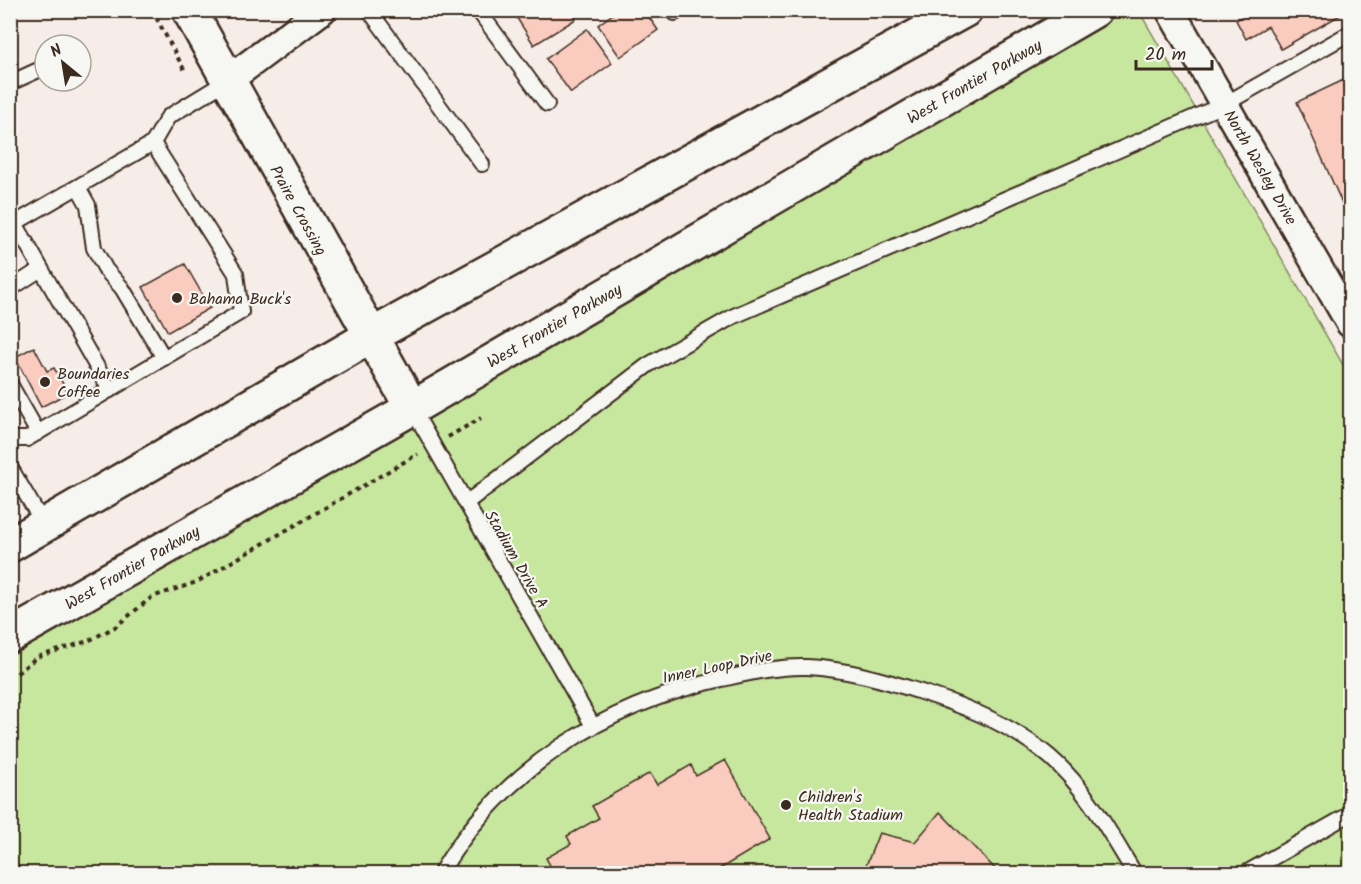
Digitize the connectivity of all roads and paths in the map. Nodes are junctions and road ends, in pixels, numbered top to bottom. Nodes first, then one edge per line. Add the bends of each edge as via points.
1 (152, 10) edge
2 (189, 10) edge
3 (322, 10) edge
4 (369, 10) edge
5 (478, 10) edge
6 (965, 10) edge
7 (1095, 10) edge
8 (1170, 10) edge
9 (1350, 33) edge
10 (33, 72) edge
11 (186, 73) dead end
12 (227, 81) junction
13 (10, 83) edge
14 (547, 104) dead end
15 (1225, 104) junction
16 (153, 143) junction
17 (482, 164) dead end
18 (78, 187) junction
19 (13, 224) edge
20 (41, 269) junction
21 (10, 289) edge
22 (1350, 323) edge
23 (371, 336) junction
24 (164, 358) junction
25 (10, 384) edge
26 (110, 390) junction
27 (412, 408) junction
28 (482, 418) dead end
29 (38, 433) junction
30 (10, 439) edge
31 (433, 446) junction
32 (10, 467) edge
33 (466, 503) junction
34 (44, 525) junction
35 (10, 545) edge
36 (10, 636) edge
37 (10, 679) edge
38 (593, 726) junction
39 (1350, 814) edge
40 (440, 873) edge
41 (1135, 873) edge
42 (1244, 873) edge

1 - 11 path
2 - 12 street, Praire Crossing
3 - 12 street
4 - 17 lane
5 - 14 lane
6 - 23 street
7 - 27 street, West Frontier Parkway
8 - 15 street, North Wesley Drive
9 - 15 lane
10 - 13 lane
12 - 16 lane via 168,117
12 - 23 street, Praire Crossing
15 - 22 street, North Wesley Drive
15 - 33 lane via 734,315 648,365
16 - 18 lane
16 - 24 lane via 236,274 241,312
18 - 19 lane
18 - 24 lane via 88,205 94,248
19 - 20 lane
20 - 21 lane
20 - 26 lane
23 - 27 street, Praire Crossing
23 - 34 street
24 - 26 lane
25 - 29 lane
26 - 29 lane
27 - 31 lane, Stadium Drive A
27 - 36 street, West Frontier Parkway
28 - 31 path
29 - 30 lane via 27,439
31 - 33 lane, Stadium Drive A
31 - 37 path via 196,582 152,597 115,627 88,641 37,657
32 - 34 lane
33 - 38 lane, Stadium Drive A
34 - 35 street
38 - 40 lane, Inner Loop Drive via 507,787 460,841
38 - 41 lane, Inner Loop Drive via 665,693 768,670 806,667 880,678 958,704 1049,756 1087,798
39 - 42 lane

